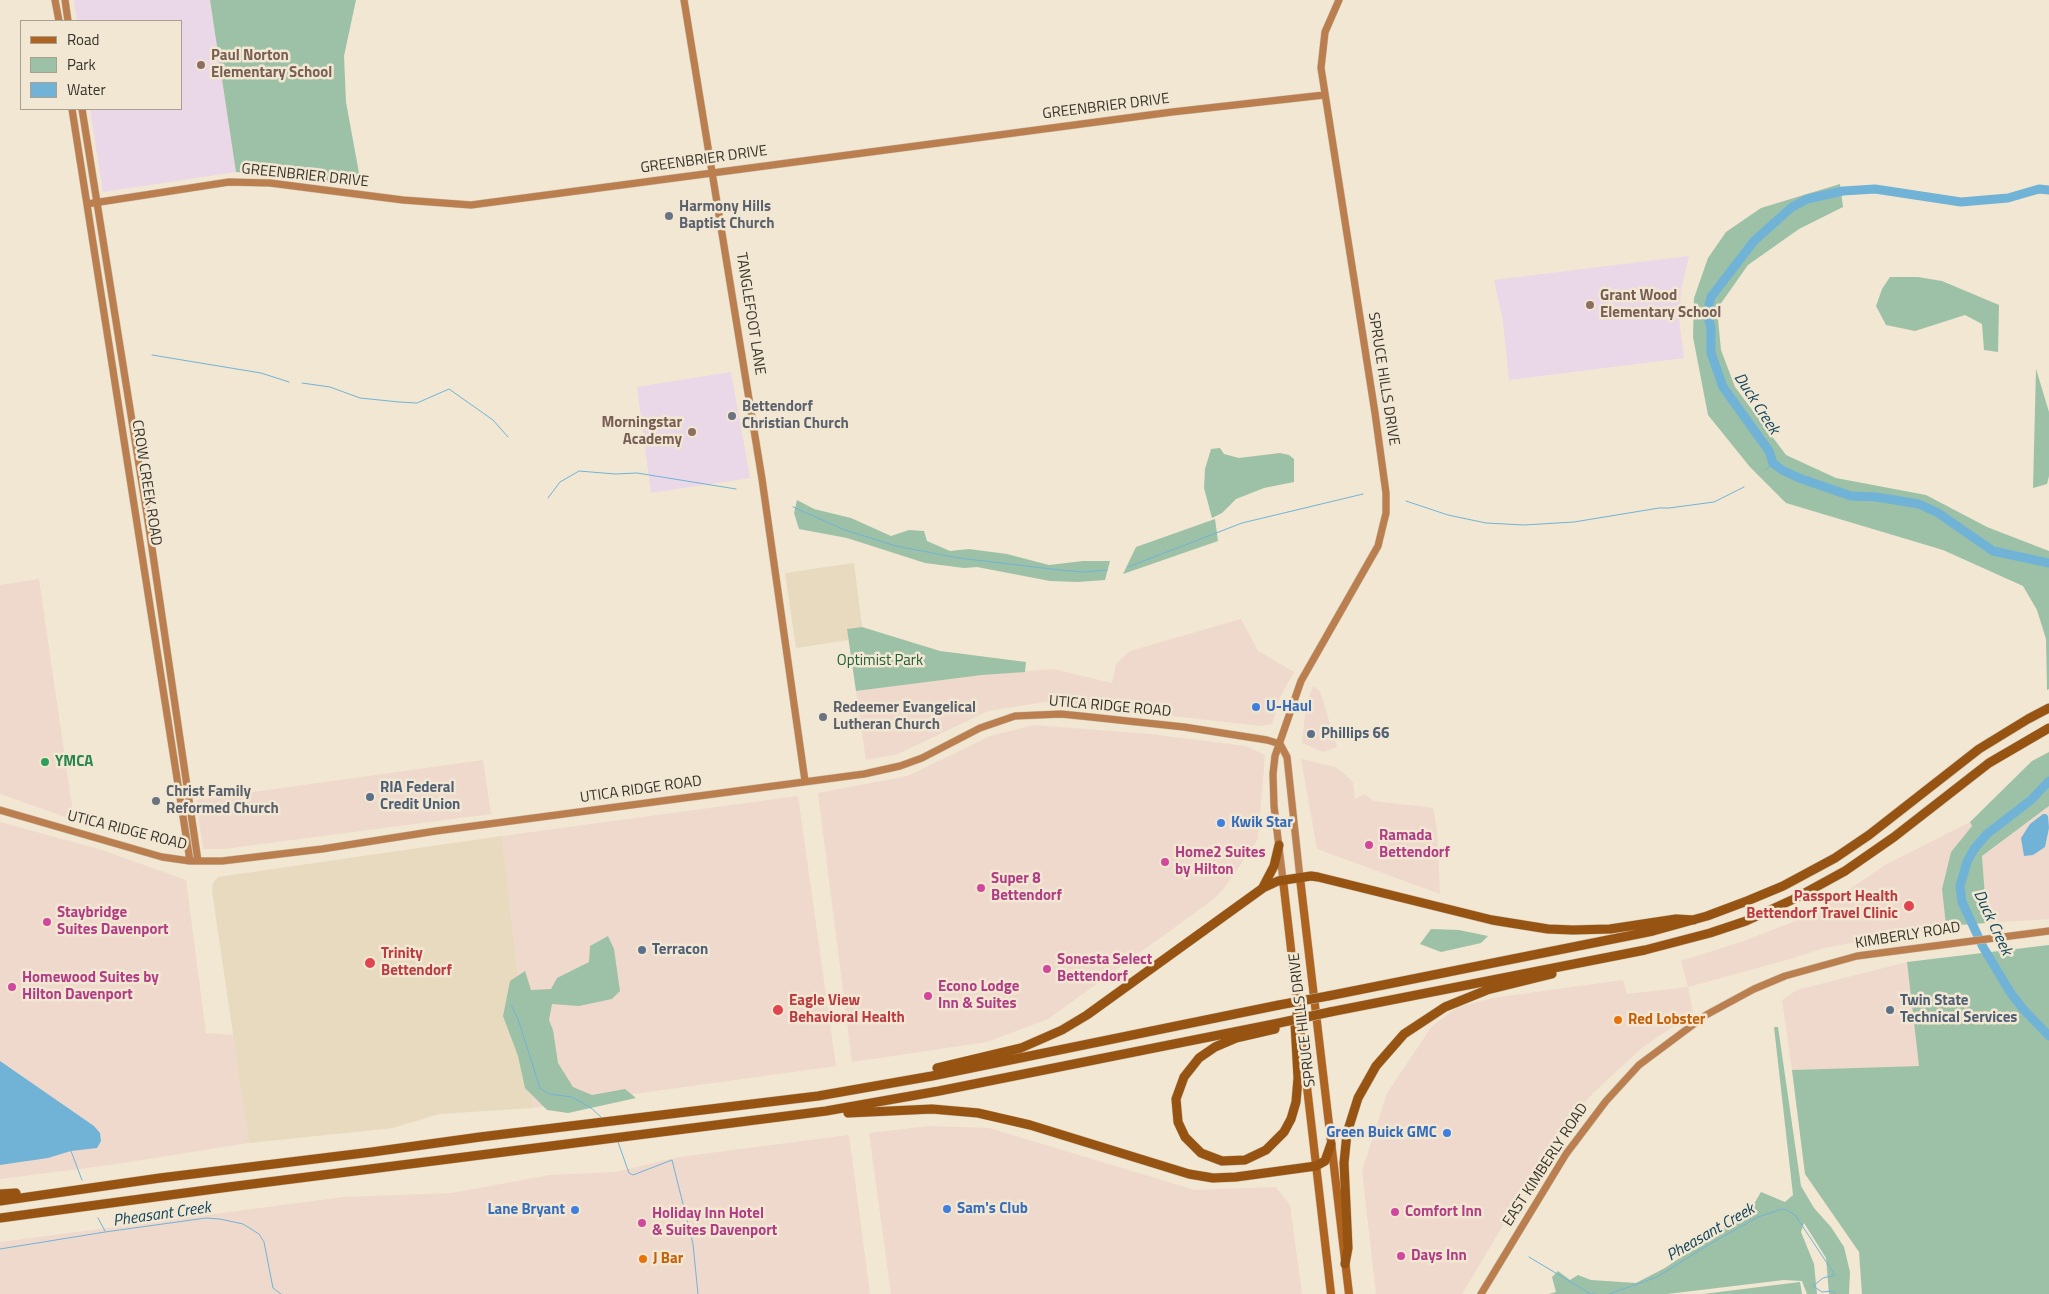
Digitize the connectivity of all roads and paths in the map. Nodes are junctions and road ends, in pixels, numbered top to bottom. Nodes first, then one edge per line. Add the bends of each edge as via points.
1 (55, 0) edge
2 (65, 0) edge
3 (684, 0) edge
4 (1340, 0) edge
5 (59, 20) edge
6 (68, 20) edge
7 (1324, 95) junction
8 (72, 110) edge
9 (82, 110) edge
10 (713, 173) junction
11 (97, 202) junction
12 (88, 204) junction
13 (2049, 708) edge
14 (2049, 728) edge
15 (1280, 744) junction
16 (805, 781) junction
17 (0, 810) edge
18 (1279, 845) junction
19 (194, 861) junction
20 (1300, 878) junction
21 (1283, 880) junction
22 (1263, 888) junction
23 (1694, 920) junction
24 (2049, 931) edge
25 (1565, 966) junction
26 (1801, 971) joint
27 (1300, 1014) junction
28 (1280, 1025) junction
29 (912, 1079) junction
30 (826, 1111) junction
31 (1331, 1144) junction
32 (1316, 1166) junction
33 (0, 1194) edge
34 (48, 1194) junction
35 (0, 1201) edge
36 (0, 1219) edge
37 (1345, 1264) junction
38 (1331, 1294) edge
39 (1349, 1294) edge
40 (1480, 1294) edge

1 - 5 main road
2 - 6 main road
3 - 10 main road, TANGLEFOOT LANE
4 - 7 main road, SPRUCE HILLS DRIVE via 1322,46
7 - 10 main road, GREENBRIER DRIVE
7 - 15 main road, SPRUCE HILLS DRIVE via 1375,413 1386,513 1378,546 1301,681
8 - 12 main road, CROW CREEK ROAD
9 - 11 main road, CROW CREEK ROAD
10 - 11 main road, GREENBRIER DRIVE via 472,205 229,182
10 - 16 main road, TANGLEFOOT LANE via 762,479
11 - 12 main road, GREENBRIER DRIVE
11 - 19 main road, CROW CREEK ROAD via 148,521
12 - 19 main road, CROW CREEK ROAD
13 - 23 highway via 1979,749 1870,835 1834,858 1766,893
14 - 25 highway via 1989,763 1874,852 1794,899 1710,933
15 - 16 main road, UTICA RIDGE ROAD via 1184,727 1081,716 1015,716 980,728 900,766
15 - 18 main road, SPRUCE HILLS DRIVE via 1273,774
15 - 20 main road, SPRUCE HILLS DRIVE via 1287,758
16 - 19 main road, UTICA RIDGE ROAD via 272,856
17 - 19 main road, UTICA RIDGE ROAD via 162,857
18 - 21 main road, SPRUCE HILLS DRIVE
18 - 22 highway via 1274,866
20 - 21 highway
20 - 23 highway via 1318,877 1484,918 1541,928 1592,930 1676,919
20 - 31 main road, SPRUCE HILLS DRIVE
21 - 22 highway
21 - 27 main road, SPRUCE HILLS DRIVE
22 - 29 highway via 1062,1030 1021,1048 931,1070
23 - 29 highway, bridge via 1628,936
24 - 26 main road, KIMBERLY ROAD via 1857,956
25 - 27 highway, bridge via 1330,1012
25 - 37 highway via 1554,974 1487,990 1445,1007 1404,1034 1380,1061 1358,1098 1347,1134 1344,1163 1348,1248
26 - 40 main road, EAST KIMBERLY ROAD via 1754,990 1706,1015 1639,1065 1579,1135
27 - 28 highway, bridge
27 - 28 highway via 1295,1023 1296,1102 1284,1132 1266,1150 1245,1160 1222,1161 1201,1153 1185,1137 1176,1114 1178,1091 1188,1070 1204,1053 1221,1044
27 - 32 main road, SPRUCE HILLS DRIVE
28 - 30 highway
29 - 34 highway via 773,1102
30 - 32 highway via 837,1114 932,1108 978,1113 1030,1125 1201,1177 1236,1177
30 - 36 highway
31 - 32 highway via 1325,1160
31 - 37 main road, SPRUCE HILLS DRIVE
32 - 38 main road, SPRUCE HILLS DRIVE
33 - 34 highway
34 - 35 highway
37 - 39 main road, SPRUCE HILLS DRIVE

